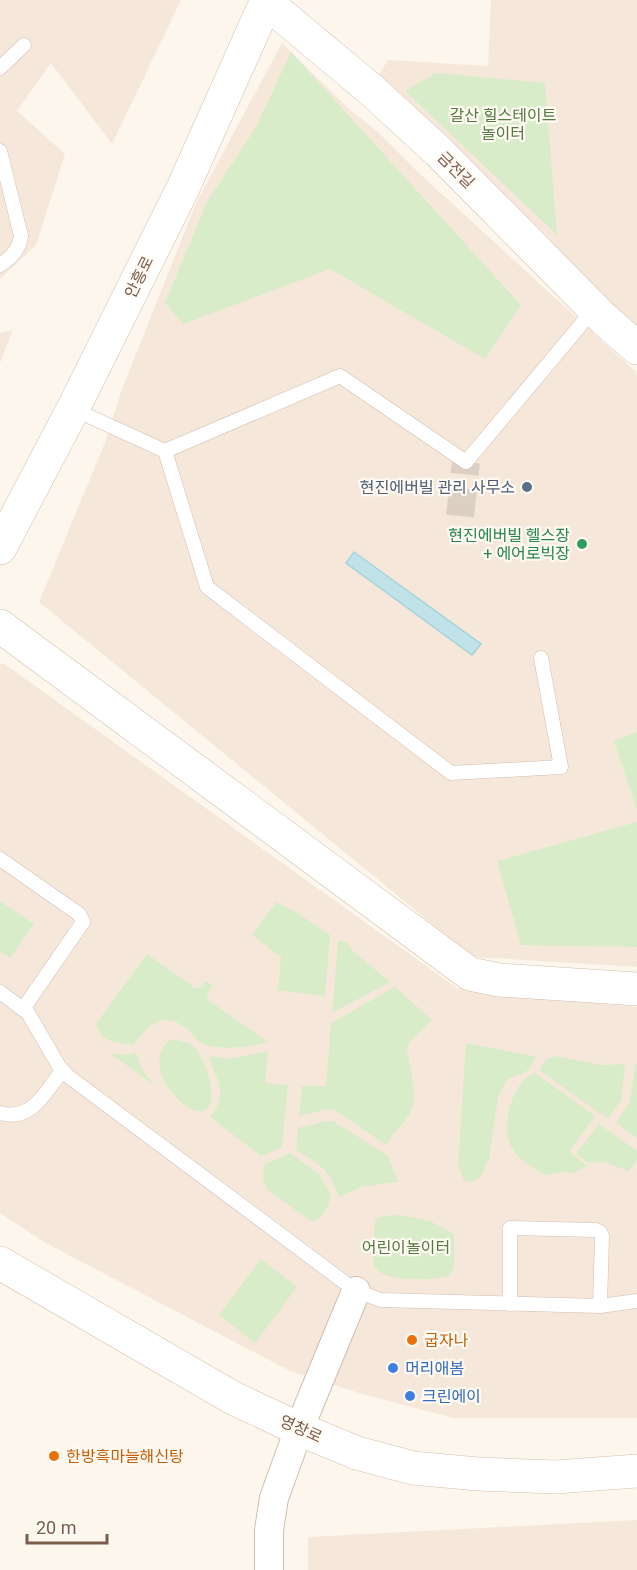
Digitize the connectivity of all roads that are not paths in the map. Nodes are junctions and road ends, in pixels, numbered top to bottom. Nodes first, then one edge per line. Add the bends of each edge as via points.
1 (266, 1) edge
2 (24, 45) dead end
3 (0, 68) edge
4 (0, 152) edge
5 (0, 265) edge
6 (594, 309) junction
7 (637, 348) edge
8 (73, 409) junction
9 (165, 452) junction
10 (0, 548) edge
11 (0, 626) edge
12 (541, 658) dead end
13 (0, 859) edge
14 (637, 989) edge
15 (0, 992) edge
16 (23, 1009) junction
17 (62, 1071) junction
18 (0, 1113) edge
19 (0, 1263) edge
20 (356, 1291) junction
21 (637, 1301) edge
22 (510, 1304) junction
23 (600, 1306) junction
24 (299, 1429) junction
25 (637, 1471) edge
26 (269, 1570) edge

1 - 6 street, 금전길 via 439,152
1 - 8 street, 안흥로 via 183,188
2 - 3 lane
4 - 5 lane via 21,236 16,252
6 - 7 street, 금전길
6 - 9 lane via 466,462 340,376
8 - 9 lane
8 - 10 street, 안흥로
9 - 12 lane via 207,587 451,773 561,767
11 - 14 street via 470,974 499,980
13 - 16 lane via 79,914 83,922
15 - 16 lane
16 - 17 lane
17 - 18 lane via 27,1112 10,1116
17 - 20 lane
19 - 24 street, 영창로 via 233,1398
20 - 22 lane via 381,1300
20 - 24 street
21 - 23 lane
22 - 23 lane
22 - 23 lane via 510,1229 572,1229 596,1230 601,1234
24 - 25 street, 영창로 via 357,1453 413,1468 556,1477
24 - 26 street via 272,1506

